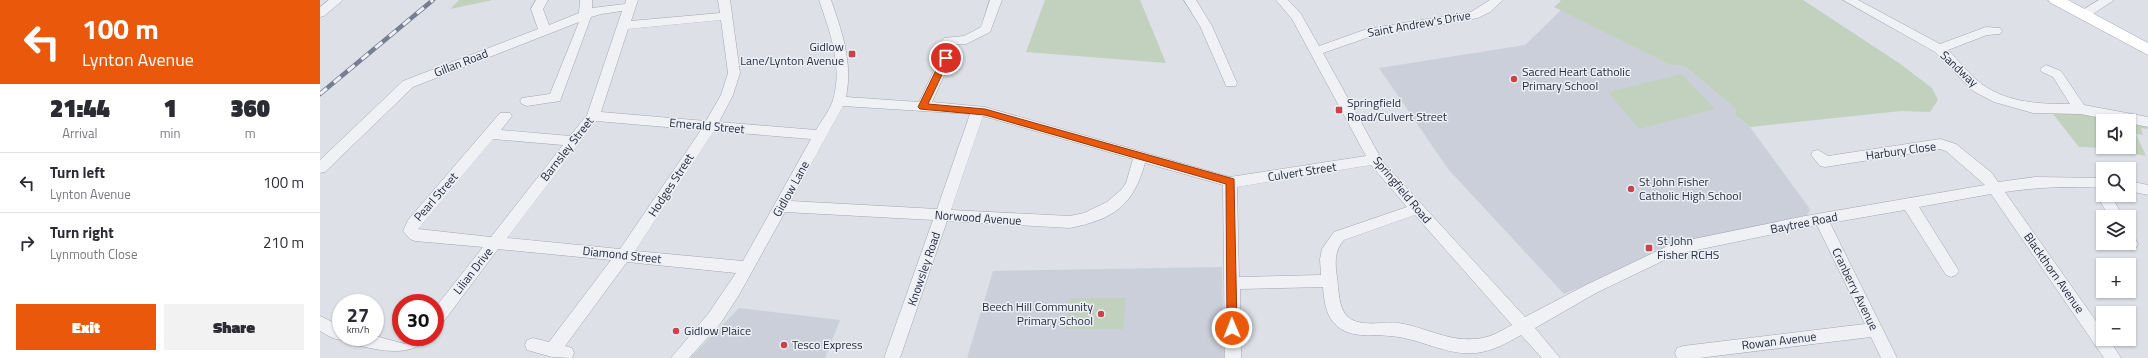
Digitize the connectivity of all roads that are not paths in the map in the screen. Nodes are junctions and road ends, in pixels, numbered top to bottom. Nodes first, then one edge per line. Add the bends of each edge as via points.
1 (337, 0) edge
2 (542, 0) edge
3 (586, 0) edge
4 (724, 0) edge
5 (825, 0) edge
6 (996, 0) edge
7 (1190, 0) edge
8 (1282, 0) edge
9 (1497, 0) edge
10 (1849, 0) edge
11 (2056, 0) edge
12 (2108, 0) edge
13 (630, 3) edge
14 (320, 13) edge
15 (2083, 14) junction
16 (585, 15) junction
17 (726, 16) junction
18 (623, 26) junction
19 (1988, 29) dead end
20 (545, 30) junction
21 (948, 41) dead end
22 (1939, 49) junction
23 (2148, 50) edge
24 (1316, 51) junction
25 (946, 58) dead end
26 (2055, 72) dead end
27 (1231, 83) dead end
28 (527, 101) dead end
29 (839, 101) junction
30 (923, 107) junction
31 (2080, 108) junction
32 (978, 111) junction
33 (505, 116) dead end
34 (593, 116) junction
35 (2148, 122) edge
36 (710, 126) junction
37 (490, 134) junction
38 (821, 135) junction
39 (573, 141) junction
40 (1818, 155) dead end
41 (1141, 156) junction
42 (1374, 160) junction
43 (320, 168) edge
44 (1230, 182) junction
45 (2096, 187) edge
46 (2136, 187) edge
47 (1996, 188) junction
48 (2148, 190) edge
49 (1910, 204) junction
50 (782, 206) junction
51 (1416, 209) junction
52 (942, 216) junction
53 (1821, 219) junction
54 (496, 242) junction
55 (624, 255) junction
56 (748, 268) junction
57 (1950, 271) dead end
58 (1330, 281) junction
59 (1231, 283) junction
60 (444, 308) edge
61 (320, 323) edge
62 (1522, 325) junction
63 (332, 329) edge
64 (1874, 330) junction
65 (384, 345) edge
66 (533, 345) dead end
67 (414, 346) edge
68 (1683, 353) dead end
69 (679, 358) edge
70 (892, 358) edge
71 (1232, 358) edge
72 (1552, 358) edge
73 (1889, 358) edge
74 (2113, 358) edge

1 - 14 street
2 - 20 street via 537,9
3 - 16 street
4 - 17 street, Hodges Street
5 - 29 street, Gidlow Lane via 842,50 844,73
6 - 21 street via 986,29 966,42
7 - 27 street via 1206,26
8 - 24 street, Springfield Road via 1297,18
9 - 24 street, Saint Andrew's Drive via 1474,15 1367,33
10 - 22 street, Sandway
11 - 15 main road
12 - 15 street
13 - 16 street, Gillan Road
13 - 18 street, Barnsley Street
15 - 23 main road
16 - 20 street, Gillan Road
16 - 28 street via 585,21 555,98
17 - 18 street
17 - 36 street, Hodges Street via 734,73 727,94
18 - 34 street, Barnsley Street
19 - 22 street
20 - 43 street, Gillan Road via 408,84
22 - 31 street, Sandway via 1978,88 1999,99 2033,108
24 - 42 street, Springfield Road
25 - 30 street
26 - 31 street
29 - 30 street
29 - 38 street, Gidlow Lane
30 - 32 street
31 - 35 street, Sandway
32 - 41 street
32 - 52 street, Knowsley Road
33 - 37 street, Pearl Street
34 - 36 street, Emerald Street
34 - 39 street, Barnsley Street
36 - 38 street, Emerald Street
36 - 55 street, Hodges Street
37 - 39 street
37 - 54 street, Pearl Street via 413,224 410,231 415,235
38 - 50 street, Gidlow Lane
39 - 54 street, Barnsley Street
40 - 47 street, Harbury Close via 1825,162 1940,144 1951,147 1987,177
41 - 44 street
41 - 52 street, Norwood Avenue via 1127,192 1109,207 1085,219 1061,223
42 - 44 street, Culvert Street
42 - 51 street, Springfield Road
44 - 59 street
45 - 47 street, Baytree Road via 2035,182
46 - 48 street
47 - 49 street, Baytree Road
47 - 74 street, Blackthorn Avenue
49 - 53 street, Baytree Road
49 - 57 street
50 - 52 street, Norwood Avenue
50 - 56 street, Gidlow Lane
51 - 58 street, Baytree Road via 1339,236 1329,249
51 - 62 street, Springfield Road
52 - 70 street, Knowsley Road
53 - 62 street, Baytree Road via 1674,249 1591,288
53 - 64 street, Cranberry Avenue
54 - 55 street, Diamond Street
54 - 60 street, Lilian Drive
55 - 56 street, Diamond Street
55 - 66 street, Hodges Street via 559,352
56 - 69 street, Gidlow Lane via 714,320
58 - 59 street
58 - 62 street, Baytree Road via 1336,315 1346,325 1356,328 1406,331 1468,347 1490,343
59 - 71 street
61 - 63 street
62 - 72 street, Springfield Road
64 - 68 street, Rowan Avenue
64 - 73 street, Cranberry Avenue
65 - 67 street via 405,351

